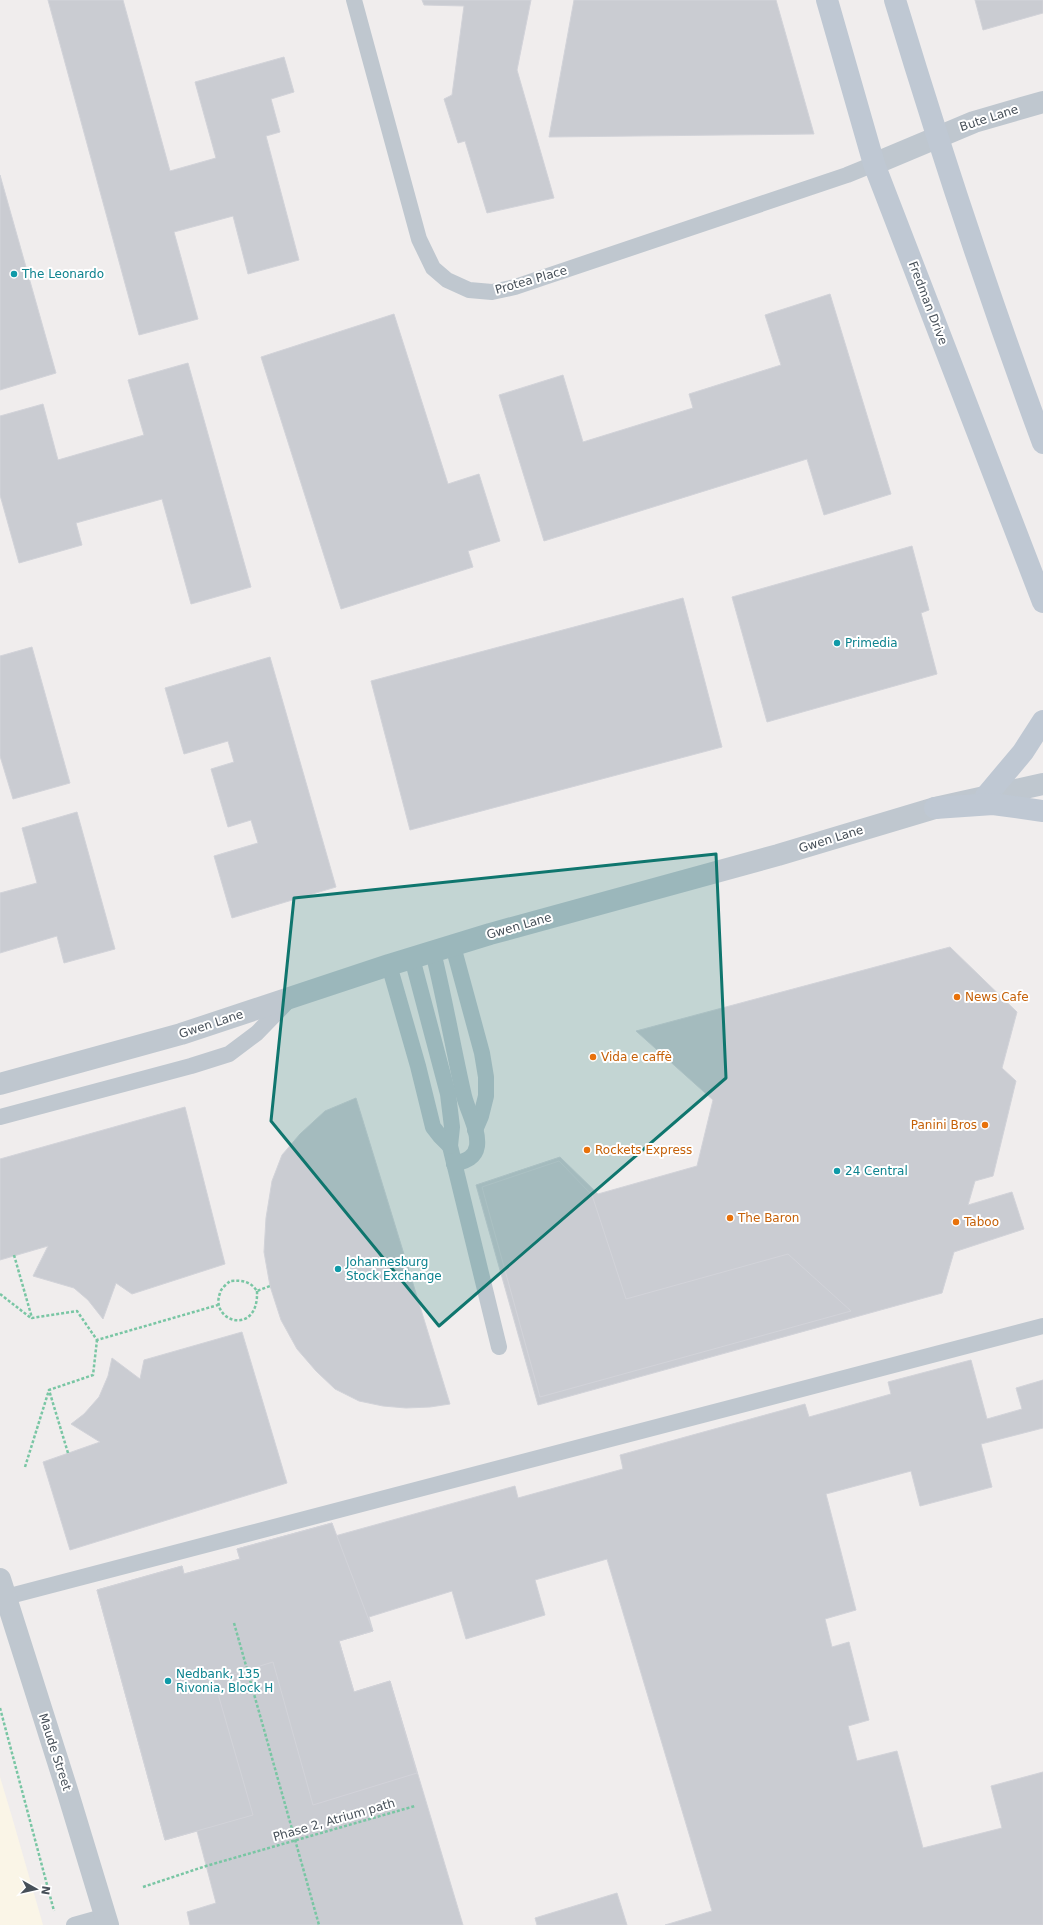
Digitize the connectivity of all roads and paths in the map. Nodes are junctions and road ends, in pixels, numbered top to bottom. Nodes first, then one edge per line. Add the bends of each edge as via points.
1 (354, 0) edge
2 (827, 0) edge
3 (895, 0) edge
4 (1043, 102) edge
5 (936, 137) junction
6 (874, 164) junction
7 (1043, 443) edge
8 (1043, 602) edge
9 (1043, 721) edge
10 (1043, 784) edge
11 (986, 796) junction
12 (935, 808) junction
13 (1043, 811) edge
14 (443, 949) junction
15 (412, 958) junction
16 (389, 966) junction
17 (292, 997) junction
18 (0, 1084) edge
19 (0, 1117) edge
20 (476, 1130) junction
21 (450, 1146) junction
22 (454, 1164) junction
23 (14, 1255) dead end
24 (270, 1286) dead end
25 (257, 1291) junction
26 (0, 1294) edge
27 (218, 1305) junction
28 (32, 1318) junction
29 (1043, 1326) edge
30 (97, 1340) junction
31 (499, 1348) dead end
32 (49, 1390) junction
33 (68, 1454) dead end
34 (25, 1467) dead end
35 (3, 1588) edge
36 (234, 1623) dead end
37 (0, 1708) edge
38 (415, 1806) dead end
39 (295, 1841) junction
40 (143, 1887) dead end
41 (56, 1918) dead end
42 (107, 1920) edge
43 (74, 1925) edge
44 (319, 1925) edge

1 - 6 lane, Protea Place via 419,240 433,268 447,280 469,290 492,292 515,287
2 - 6 street, Fredman Drive
3 - 5 street
4 - 5 street, Bute Lane via 974,122
5 - 6 street, Bute Lane
5 - 7 street
6 - 8 street, Fredman Drive
9 - 11 street via 1024,752
10 - 11 street, Gwen Lane
11 - 12 street, Gwen Lane
12 - 13 street via 993,804
12 - 14 street, Gwen Lane
14 - 15 street, Gwen Lane
14 - 20 lane via 464,1097
14 - 20 lane via 482,1053 486,1096
15 - 16 street, Gwen Lane
15 - 21 lane via 448,1094 452,1127
16 - 17 street, Gwen Lane
16 - 21 lane via 433,1126
17 - 18 street, Gwen Lane via 182,1034
17 - 19 lane via 257,1033 229,1054
20 - 22 lane via 477,1147 473,1156
21 - 22 lane
22 - 31 lane
23 - 28 path
24 - 25 path
25 - 27 path via 252,1284 242,1280 230,1281 220,1292
25 - 27 path via 253,1313 244,1319 233,1320 223,1316
26 - 28 path
27 - 30 path
28 - 30 path via 77,1311
29 - 35 lane
30 - 32 path via 93,1375
32 - 33 path
32 - 34 path
35 - 42 street, Maude Street
36 - 39 path
37 - 41 path
38 - 39 path, Phase 2, Atrium path
39 - 40 path, Phase 2, Atrium path
39 - 44 path
42 - 43 lane

